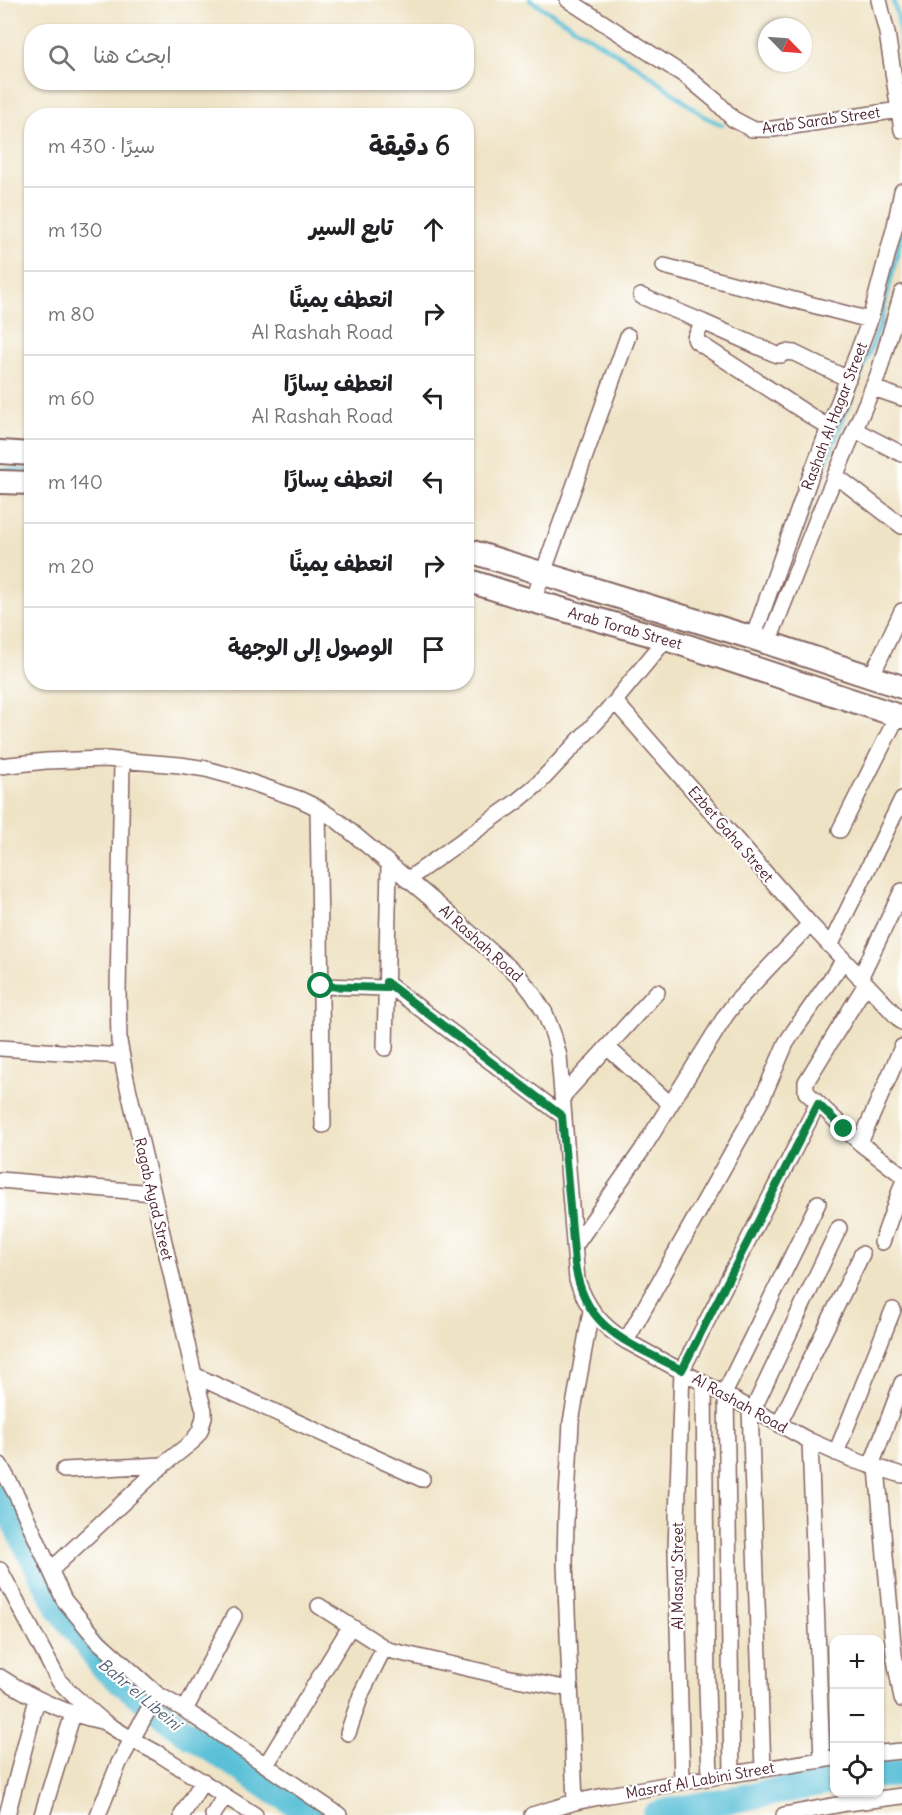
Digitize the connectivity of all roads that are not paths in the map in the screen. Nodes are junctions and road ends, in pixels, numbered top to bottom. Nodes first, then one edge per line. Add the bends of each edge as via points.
1 (568, 0) edge
2 (879, 0) edge
3 (898, 74) edge
4 (899, 110) junction
5 (902, 130) edge
6 (902, 191) edge
7 (664, 266) dead end
8 (902, 293) edge
9 (642, 296) dead end
10 (870, 320) junction
11 (703, 322) junction
12 (628, 336) dead end
13 (848, 379) junction
14 (873, 388) junction
15 (902, 398) edge
16 (829, 428) junction
17 (855, 430) junction
18 (0, 452) edge
19 (24, 454) edge
20 (902, 454) edge
21 (835, 475) junction
22 (0, 482) edge
23 (24, 483) edge
24 (902, 526) edge
25 (474, 554) edge
26 (474, 581) edge
27 (538, 587) junction
28 (902, 611) edge
29 (666, 639) junction
30 (761, 640) junction
31 (787, 665) junction
32 (871, 676) junction
33 (617, 700) junction
34 (897, 700) edge
35 (122, 760) junction
36 (0, 765) edge
37 (902, 799) edge
38 (318, 808) junction
39 (840, 830) dead end
40 (389, 865) junction
41 (407, 880) junction
42 (902, 891) edge
43 (810, 924) junction
44 (830, 946) junction
45 (844, 960) junction
46 (863, 981) junction
47 (386, 985) junction
48 (321, 986) junction
49 (657, 992) dead end
50 (901, 1020) edge
51 (386, 1047) dead end
52 (607, 1047) junction
53 (902, 1047) edge
54 (0, 1048) edge
55 (121, 1056) junction
56 (562, 1097) junction
57 (670, 1104) junction
58 (818, 1104) junction
59 (562, 1116) junction
60 (323, 1125) dead end
61 (860, 1143) junction
62 (902, 1175) edge
63 (0, 1180) edge
64 (902, 1185) edge
65 (153, 1193) junction
66 (818, 1203) dead end
67 (839, 1228) dead end
68 (882, 1242) dead end
69 (574, 1247) junction
70 (862, 1254) dead end
71 (893, 1310) dead end
72 (591, 1311) junction
73 (626, 1341) junction
74 (682, 1370) junction
75 (194, 1375) junction
76 (704, 1383) junction
77 (902, 1383) edge
78 (725, 1394) junction
79 (751, 1409) junction
80 (779, 1424) junction
81 (810, 1441) junction
82 (836, 1453) junction
83 (0, 1465) edge
84 (163, 1465) junction
85 (874, 1467) junction
86 (64, 1470) dead end
87 (901, 1471) edge
88 (422, 1479) dead end
89 (0, 1570) edge
90 (51, 1570) junction
91 (319, 1606) dead end
92 (234, 1616) dead end
93 (351, 1627) junction
94 (384, 1648) junction
95 (0, 1677) edge
96 (570, 1689) junction
97 (157, 1694) junction
98 (902, 1699) edge
99 (37, 1700) junction
100 (185, 1710) junction
101 (73, 1714) junction
102 (104, 1722) junction
103 (348, 1733) dead end
104 (132, 1740) junction
105 (902, 1751) edge
106 (884, 1753) edge
107 (828, 1759) edge
108 (266, 1765) junction
109 (763, 1769) junction
110 (732, 1774) junction
111 (710, 1778) junction
112 (203, 1781) junction
113 (682, 1782) junction
114 (225, 1796) junction
115 (902, 1796) edge
116 (575, 1802) junction
117 (7, 1815) edge
118 (42, 1815) edge
119 (98, 1815) edge
120 (182, 1815) edge
121 (213, 1815) edge
122 (255, 1815) edge
123 (339, 1815) edge
124 (532, 1815) edge
125 (784, 1815) edge

1 - 4 street, Arab Sarab Street via 687,77 733,119 752,129
2 - 3 street
3 - 4 street
4 - 5 street
6 - 10 street, Rashah Al Hagar Street
7 - 10 street
8 - 14 street, Rashah Al Hagar Street
9 - 11 street
10 - 13 street, Rashah Al Hagar Street
11 - 13 street via 777,355 794,353
11 - 16 street via 696,341
12 - 27 street
13 - 16 street, Rashah Al Hagar Street
14 - 15 street
14 - 17 street, Rashah Al Hagar Street
16 - 30 street, Rashah Al Hagar Street
17 - 20 street
17 - 21 street, Rashah Al Hagar Street
18 - 19 street
21 - 24 street
21 - 30 street, Rashah Al Hagar Street
22 - 23 street
25 - 27 street, Arab Torab Street
26 - 27 street, Arab Torab Street
27 - 29 street, Arab Torab Street
27 - 30 street, Arab Torab Street
28 - 32 street
29 - 31 street, Arab Torab Street
29 - 33 street
30 - 31 street, Arab Torab Street
31 - 32 street
31 - 34 street
32 - 34 street
33 - 41 street via 538,784
33 - 43 street, Ezbet Gaha Street
34 - 39 street
35 - 36 street, Al Rashah Road
35 - 38 street, Al Rashah Road via 206,769
35 - 55 street, Ragab Ayad Street via 117,992
37 - 44 street
38 - 40 street, Al Rashah Road
38 - 48 street
40 - 41 street, Al Rashah Road
40 - 47 street
41 - 56 street, Al Rashah Road via 519,976 533,994 553,1034
42 - 46 street
43 - 44 street, Ezbet Gaha Street
43 - 57 street via 735,1003
44 - 45 street, Ezbet Gaha Street
45 - 46 street, Ezbet Gaha Street
45 - 73 street via 786,1043 762,1099
46 - 50 street, Ezbet Gaha Street
46 - 58 street via 806,1082 806,1092
47 - 48 street
47 - 51 street
47 - 59 street
48 - 60 street
49 - 52 street
52 - 56 street
52 - 57 street
53 - 61 street
54 - 55 street
55 - 65 street, Ragab Ayad Street
56 - 59 street, Al Rashah Road
57 - 69 street
58 - 61 street
58 - 74 street
59 - 69 street, Al Rashah Road
61 - 62 street
63 - 65 street
64 - 68 street
65 - 75 street, Ragab Ayad Street
66 - 78 street
67 - 79 street
69 - 72 street, Al Rashah Road via 577,1280
70 - 80 street
71 - 82 street
72 - 73 street, Al Rashah Road
72 - 96 street via 571,1422 566,1517
73 - 74 street, Al Rashah Road
74 - 76 street, Al Rashah Road
74 - 113 street, Al Masna' Street via 676,1550
75 - 84 street, Ragab Ayad Street via 204,1410 200,1431
75 - 88 street
76 - 78 street, Al Rashah Road
76 - 111 street
77 - 85 street
78 - 79 street, Al Rashah Road
78 - 110 street
79 - 80 street, Al Rashah Road
79 - 109 street
80 - 81 street, Al Rashah Road
81 - 82 street, Al Rashah Road
81 - 107 street
82 - 85 street, Al Rashah Road
83 - 90 street
84 - 86 street
84 - 90 street, Ragab Ayad Street
85 - 87 street, Al Rashah Road
85 - 98 street
89 - 102 street via 59,1681
90 - 97 street via 64,1600 99,1642
91 - 93 street
92 - 100 street
93 - 94 street
93 - 108 street
94 - 96 street
94 - 103 street via 362,1692
95 - 99 street
96 - 116 street
97 - 100 street
97 - 104 street
99 - 101 street
99 - 117 street
100 - 108 street
101 - 102 street
101 - 118 street
102 - 104 street
104 - 112 street
104 - 119 street
105 - 106 street
107 - 109 street, Masraf Al Labini Street
108 - 123 street
109 - 110 street, Masraf Al Labini Street
110 - 111 street, Masraf Al Labini Street
111 - 113 street, Masraf Al Labini Street
112 - 114 street
112 - 120 street
113 - 116 street, Masraf Al Labini Street
114 - 121 street
114 - 122 street
115 - 125 street
116 - 124 street, Masraf Al Labini Street

